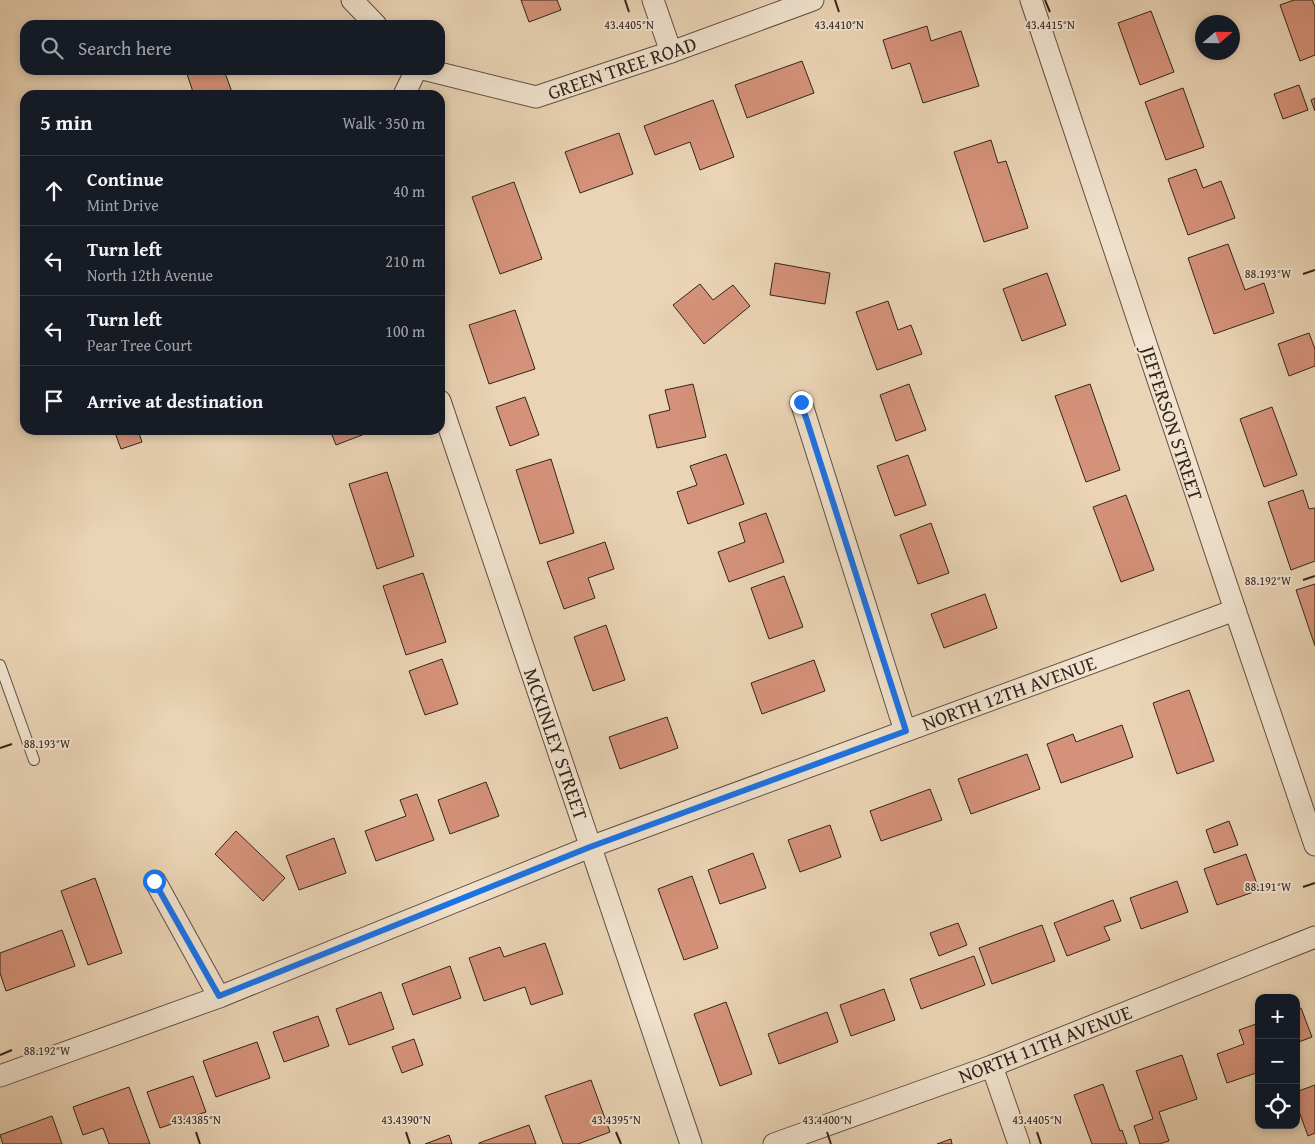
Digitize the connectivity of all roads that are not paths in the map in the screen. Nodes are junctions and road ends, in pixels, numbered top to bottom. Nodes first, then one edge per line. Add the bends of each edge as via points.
1 (352, 0) edge
2 (653, 0) edge
3 (813, 0) edge
4 (1031, 0) edge
5 (371, 20) edge
6 (671, 52) junction
7 (445, 74) edge
8 (414, 75) edge
9 (406, 90) edge
10 (801, 402) dead end
11 (445, 416) edge
12 (1235, 610) junction
13 (0, 665) edge
14 (906, 731) junction
15 (34, 760) dead end
16 (1315, 845) edge
17 (590, 847) junction
18 (154, 881) dead end
19 (1315, 938) edge
20 (219, 996) junction
21 (992, 1066) junction
22 (0, 1076) edge
23 (691, 1144) edge
24 (774, 1144) edge
25 (1019, 1144) edge

1 - 5 street
2 - 6 street
3 - 6 street, GREEN TREE ROAD
4 - 12 street, JEFFERSON STREET
6 - 7 street, GREEN TREE ROAD via 536,97
8 - 9 street
10 - 14 street
11 - 17 street, MCKINLEY STREET
12 - 14 street, NORTH 12TH AVENUE
12 - 16 street, JEFFERSON STREET
13 - 15 lane
14 - 17 street, NORTH 12TH AVENUE
17 - 20 street, NORTH 12TH AVENUE
17 - 23 street, MCKINLEY STREET
18 - 20 street
19 - 21 street, NORTH 11TH AVENUE
20 - 22 street, NORTH 12TH AVENUE
21 - 24 street, NORTH 11TH AVENUE
21 - 25 street

